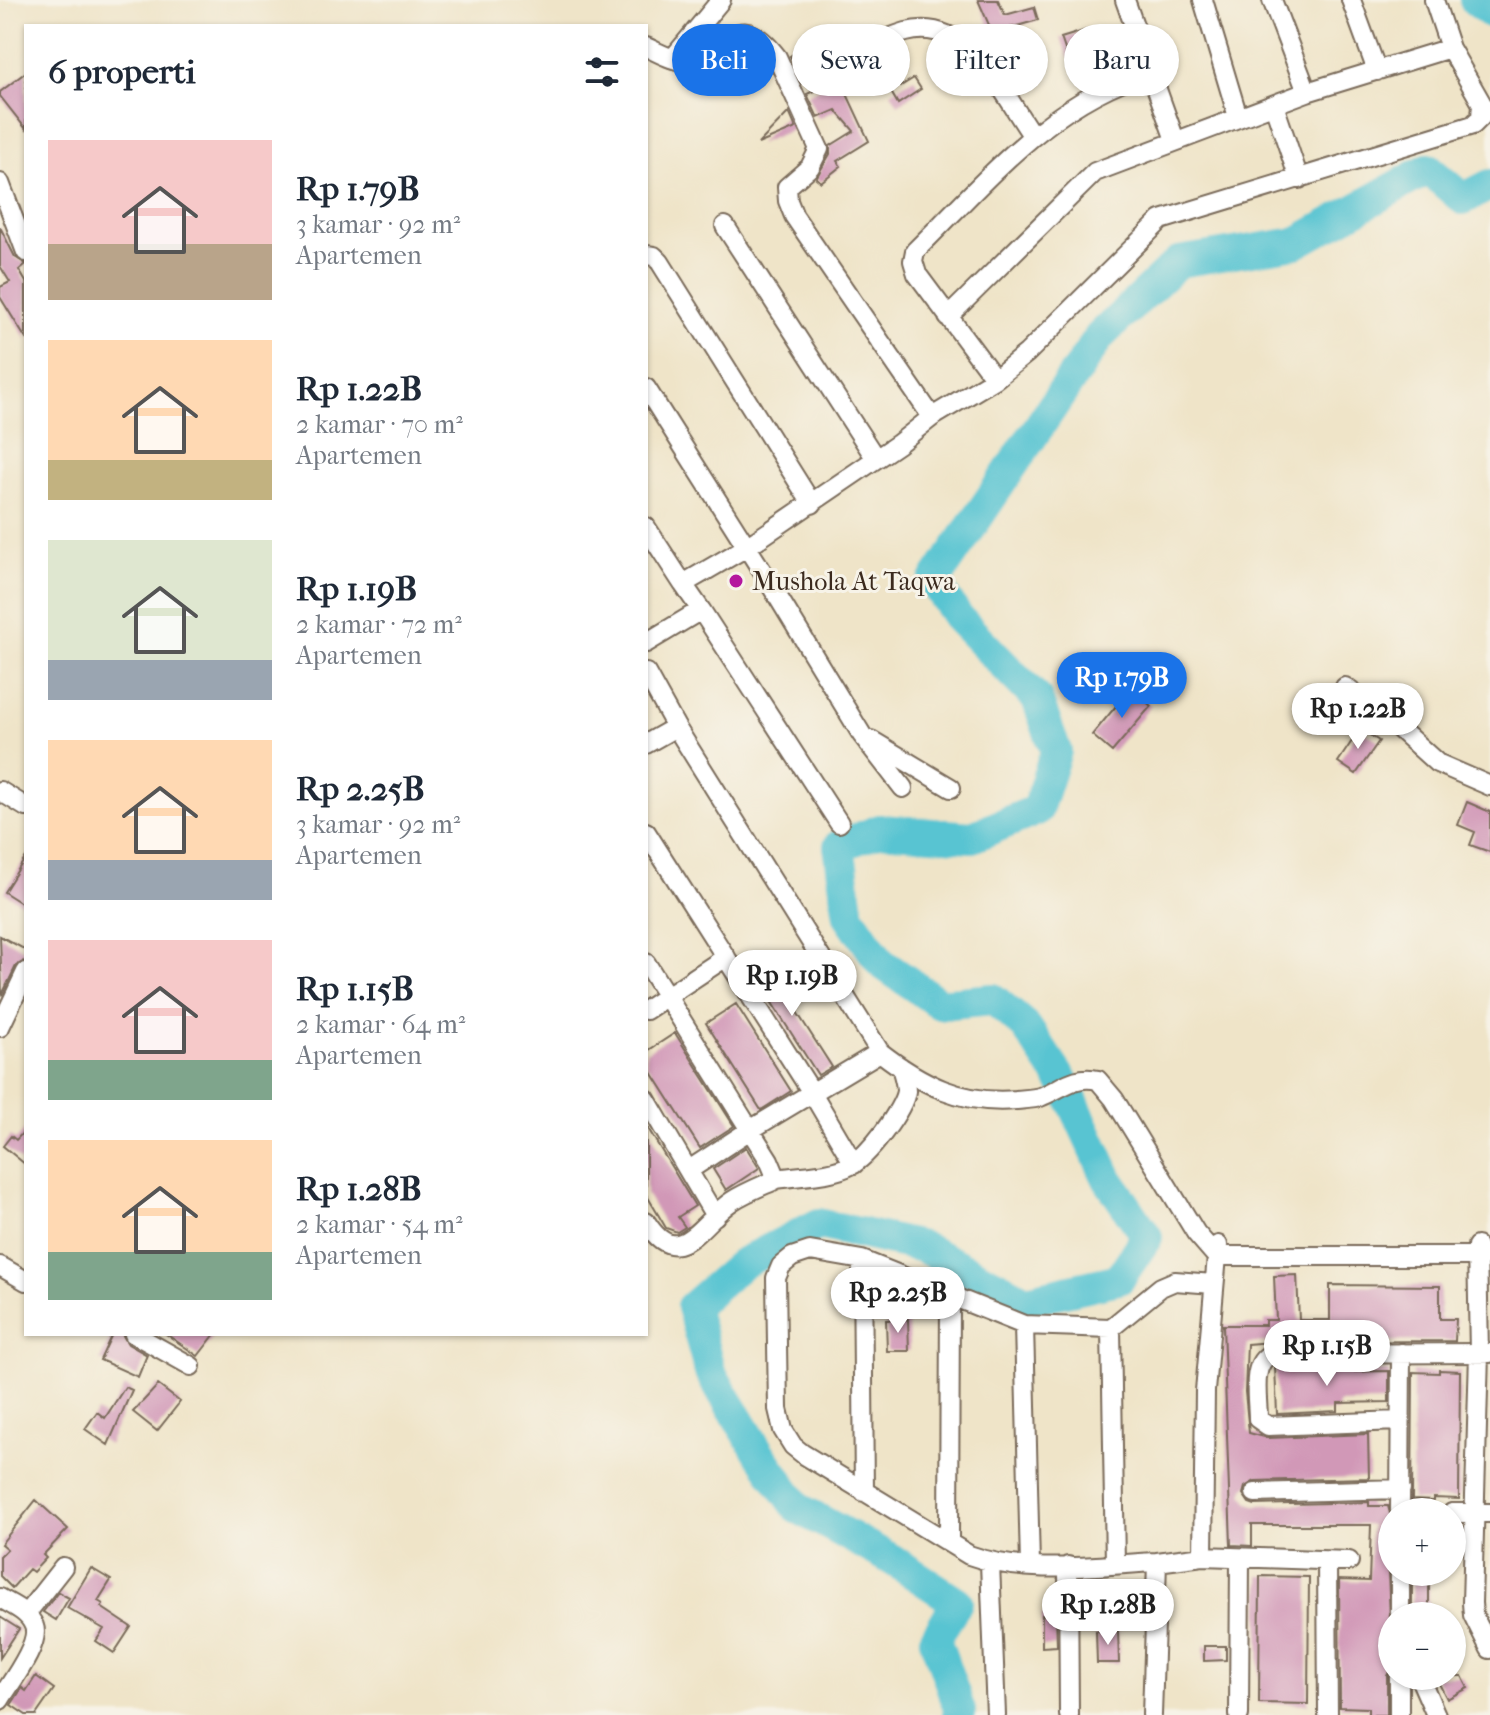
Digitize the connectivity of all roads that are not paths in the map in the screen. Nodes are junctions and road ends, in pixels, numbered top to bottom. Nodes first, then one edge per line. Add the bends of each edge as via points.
1 (721, 0) edge
2 (1125, 0) edge
3 (1203, 0) edge
4 (1272, 0) edge
5 (1351, 0) edge
6 (1434, 0) edge
7 (701, 24) edge
8 (1134, 24) edge
9 (910, 32) edge
10 (648, 48) edge
11 (1450, 48) junction
12 (776, 56) edge
13 (672, 58) edge
14 (1377, 71) junction
15 (1307, 92) junction
16 (1088, 96) edge
17 (1160, 96) edge
18 (1274, 105) junction
19 (1238, 117) junction
20 (1032, 135) junction
21 (1175, 140) junction
22 (1299, 179) junction
23 (0, 183) edge
24 (725, 226) dead end
25 (24, 247) edge
26 (648, 255) edge
27 (948, 317) junction
28 (995, 379) junction
29 (648, 391) edge
30 (932, 417) junction
31 (876, 459) junction
32 (812, 504) junction
33 (648, 530) edge
34 (745, 548) junction
35 (683, 584) junction
36 (701, 610) junction
37 (648, 642) edge
38 (648, 677) edge
39 (1345, 687) dead end
40 (676, 727) junction
41 (862, 735) junction
42 (648, 743) edge
43 (1490, 786) edge
44 (903, 788) dead end
45 (951, 788) dead end
46 (0, 791) edge
47 (24, 806) edge
48 (839, 823) dead end
49 (648, 835) edge
50 (726, 957) junction
51 (648, 966) edge
52 (24, 976) edge
53 (668, 996) junction
54 (648, 1009) edge
55 (0, 1027) edge
56 (880, 1052) junction
57 (901, 1067) junction
58 (811, 1091) junction
59 (648, 1102) edge
60 (750, 1130) junction
61 (854, 1164) junction
62 (689, 1170) junction
63 (777, 1179) junction
64 (715, 1216) junction
65 (648, 1225) edge
66 (1213, 1248) junction
67 (1483, 1251) edge
68 (862, 1260) junction
69 (0, 1266) edge
70 (24, 1280) edge
71 (1213, 1284) junction
72 (950, 1294) junction
73 (1024, 1325) junction
74 (1111, 1328) junction
75 (138, 1336) edge
76 (1401, 1353) junction
77 (1484, 1353) edge
78 (191, 1366) dead end
79 (1399, 1421) junction
80 (1401, 1489) junction
81 (864, 1492) junction
82 (1255, 1493) dead end
83 (1401, 1498) edge
84 (1483, 1514) edge
85 (949, 1543) junction
86 (1203, 1556) junction
87 (1240, 1558) junction
88 (1327, 1561) junction
89 (1349, 1561) dead end
90 (1157, 1562) junction
91 (990, 1563) junction
92 (1115, 1564) junction
93 (1030, 1565) junction
94 (1068, 1566) junction
95 (63, 1567) dead end
96 (0, 1598) edge
97 (26, 1614) junction
98 (1490, 1649) edge
99 (1399, 1690) edge
100 (1425, 1690) edge
101 (0, 1700) edge
102 (996, 1715) edge
103 (1069, 1715) edge
104 (1152, 1715) edge
105 (1239, 1715) edge
106 (1328, 1715) edge
107 (1399, 1715) edge
108 (1436, 1715) edge

1 - 7 street
2 - 8 street
3 - 19 street
4 - 15 street
5 - 14 street
6 - 11 street
9 - 20 street via 936,32 976,54
10 - 13 street
11 - 14 street
11 - 22 street via 1482,104 1481,117 1473,125
12 - 30 street via 819,149 810,167 787,187 794,216
14 - 15 street
15 - 18 street
16 - 20 street
17 - 21 street
18 - 19 street
18 - 22 street
19 - 21 street
20 - 27 street via 915,251 917,274
21 - 27 street via 1095,172
22 - 28 street via 1161,220
23 - 25 street
24 - 31 street
26 - 32 street via 660,262
27 - 28 street
28 - 30 street
29 - 34 street
30 - 31 street
31 - 32 street
32 - 34 street
33 - 35 street
34 - 35 street
34 - 41 street
35 - 36 street
36 - 37 street
36 - 48 street
38 - 40 street
39 - 43 street via 1437,763
40 - 42 street
40 - 56 street
41 - 44 street
41 - 45 street
46 - 47 street
49 - 50 street
50 - 53 street
50 - 58 street
51 - 53 street
52 - 55 street
53 - 54 street
53 - 60 street
56 - 57 street
56 - 58 street
57 - 61 street via 904,1100
57 - 66 street via 939,1089 989,1103 1038,1098 1078,1078 1098,1080 1184,1214
58 - 60 street
58 - 61 street
59 - 62 street
60 - 62 street
60 - 63 street
61 - 63 street
62 - 64 street
63 - 64 street
64 - 65 street via 684,1244 671,1245
66 - 67 street
66 - 71 street
67 - 77 street
68 - 72 street
68 - 81 street
68 - 81 street via 810,1251 792,1257 776,1278 778,1409 783,1430 803,1454
69 - 70 street
71 - 74 street via 1175,1281 1161,1287
71 - 86 street via 1205,1391
72 - 73 street
72 - 85 street
73 - 74 street
73 - 93 street
74 - 92 street
75 - 78 street
76 - 77 street
76 - 79 street
76 - 79 street via 1271,1354 1258,1365 1258,1419 1268,1426
77 - 84 street
79 - 80 street
80 - 82 street
80 - 83 street
81 - 85 street
84 - 98 street via 1473,1615
85 - 91 street
86 - 87 street
86 - 90 street
87 - 88 street
87 - 105 street
88 - 89 street
88 - 106 street
90 - 92 street
90 - 104 street
91 - 93 street
91 - 102 street
92 - 94 street
93 - 94 street
94 - 103 street
95 - 97 street
96 - 97 street
97 - 101 street via 35,1626 35,1643
99 - 107 street
100 - 108 street

